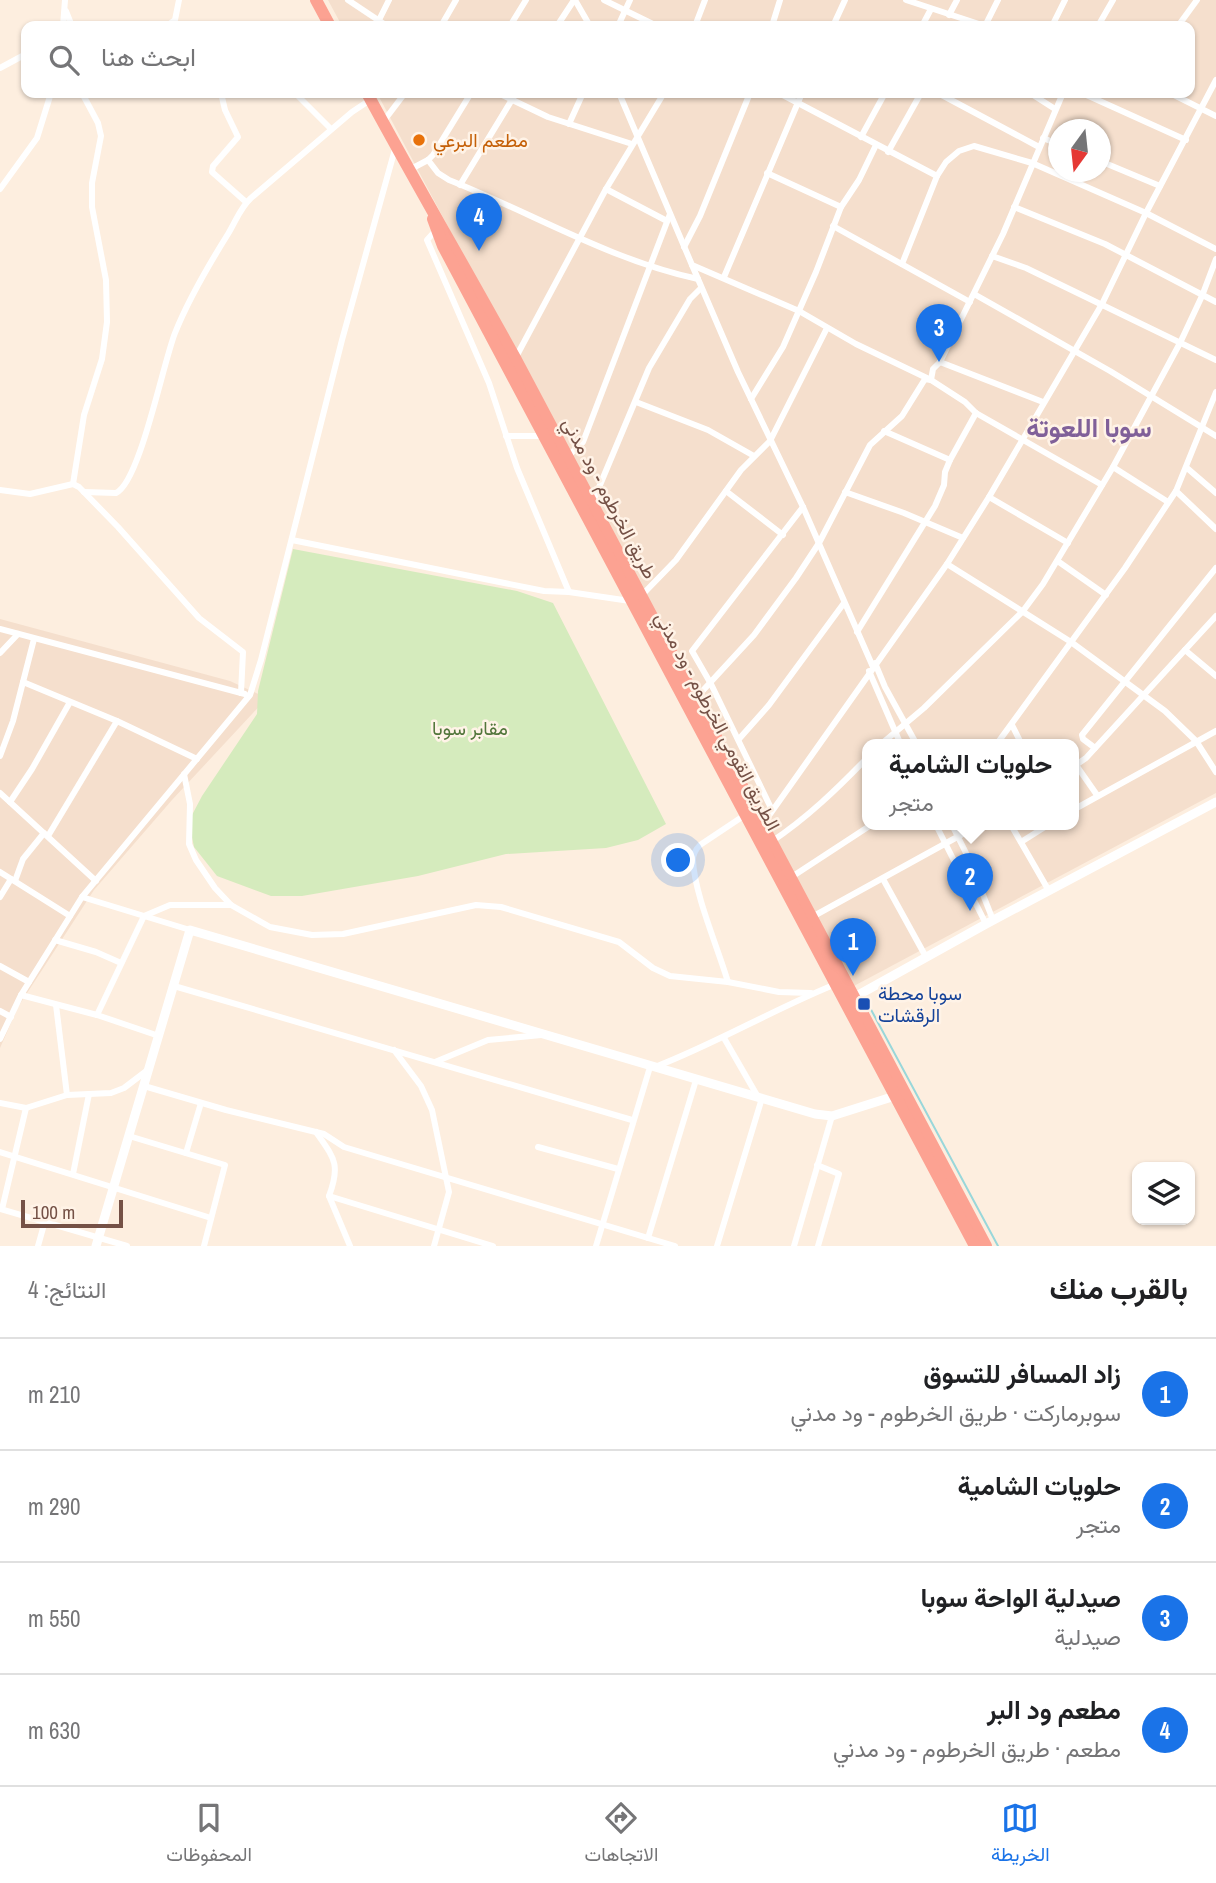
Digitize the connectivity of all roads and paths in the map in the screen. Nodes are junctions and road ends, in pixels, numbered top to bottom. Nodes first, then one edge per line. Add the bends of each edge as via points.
1 (65, 0) edge
2 (179, 0) edge
3 (316, 0) edge
4 (348, 0) edge
5 (389, 0) edge
6 (456, 0) edge
7 (526, 0) edge
8 (574, 0) edge
9 (604, 0) edge
10 (630, 0) edge
11 (705, 0) edge
12 (780, 0) edge
13 (845, 0) edge
14 (906, 0) edge
15 (957, 0) edge
16 (998, 0) edge
17 (1065, 0) edge
18 (1113, 0) edge
19 (1197, 0) edge
20 (65, 9) junction
21 (931, 9) junction
22 (625, 10) junction
23 (949, 15) junction
24 (64, 21) edge
25 (70, 21) edge
26 (174, 21) edge
27 (327, 21) edge
28 (373, 21) edge
29 (378, 21) edge
30 (444, 21) edge
31 (513, 21) edge
32 (560, 21) edge
33 (587, 21) edge
34 (620, 21) edge
35 (647, 21) edge
36 (697, 21) edge
37 (774, 21) edge
38 (835, 21) edge
39 (925, 21) edge
40 (959, 21) edge
41 (988, 21) edge
42 (1054, 21) edge
43 (1101, 21) edge
44 (1182, 21) edge
45 (21, 57) edge
46 (0, 68) edge
47 (1216, 80) edge
48 (49, 98) edge
49 (85, 98) edge
50 (222, 98) edge
51 (300, 98) edge
52 (367, 98) edge
53 (370, 98) edge
54 (401, 98) edge
55 (468, 98) edge
56 (507, 98) edge
57 (514, 98) edge
58 (581, 98) edge
59 (621, 98) edge
60 (661, 98) edge
61 (748, 98) edge
62 (788, 98) edge
63 (800, 98) edge
64 (882, 98) edge
65 (918, 98) edge
66 (947, 98) edge
67 (1038, 98) edge
68 (1060, 98) edge
69 (1093, 98) edge
70 (1181, 98) edge
71 (512, 101) junction
72 (797, 103) junction
73 (1202, 108) junction
74 (1055, 109) junction
75 (1216, 116) edge
76 (383, 122) junction
77 (569, 124) junction
78 (331, 129) junction
79 (637, 136) junction
80 (861, 137) junction
81 (1043, 138) junction
82 (1048, 140) edge
83 (1186, 140) junction
84 (632, 144) junction
85 (876, 145) junction
86 (396, 147) junction
87 (1039, 147) junction
88 (888, 152) junction
89 (428, 160) junction
90 (1032, 163) junction
91 (1111, 165) edge
92 (409, 170) junction
93 (767, 173) junction
94 (937, 176) junction
95 (460, 185) junction
96 (1160, 186) junction
97 (0, 189) edge
98 (606, 189) junction
99 (246, 202) junction
100 (841, 207) junction
101 (1014, 207) junction
102 (1146, 213) junction
103 (669, 217) junction
104 (833, 226) junction
105 (439, 229) junction
106 (580, 237) junction
107 (684, 247) junction
108 (1216, 248) edge
109 (1127, 254) junction
110 (992, 256) junction
111 (1216, 259) edge
112 (902, 264) junction
113 (651, 265) junction
114 (692, 265) junction
115 (724, 277) junction
116 (698, 279) junction
117 (701, 288) junction
118 (974, 294) junction
119 (1202, 296) junction
120 (970, 302) junction
121 (1216, 302) edge
122 (1102, 304) junction
123 (799, 311) junction
124 (827, 328) junction
125 (1180, 342) junction
126 (1075, 350) junction
127 (515, 358) junction
128 (1216, 360) edge
129 (940, 362) junction
130 (931, 380) junction
131 (1216, 392) edge
132 (1150, 397) junction
133 (751, 400) junction
134 (636, 402) junction
135 (1043, 402) junction
136 (976, 413) junction
137 (1202, 428) junction
138 (884, 431) junction
139 (506, 436) junction
140 (545, 436) junction
141 (1216, 436) edge
142 (1022, 438) junction
143 (770, 441) junction
144 (754, 456) junction
145 (566, 458) junction
146 (950, 460) junction
147 (1113, 467) junction
148 (1187, 468) junction
149 (73, 484) junction
150 (1102, 485) junction
151 (0, 489) edge
152 (726, 491) junction
153 (1176, 491) junction
154 (84, 492) junction
155 (845, 492) junction
156 (1216, 493) edge
157 (989, 497) junction
158 (1168, 502) junction
159 (592, 504) junction
160 (803, 508) junction
161 (926, 523) junction
162 (1216, 528) edge
163 (783, 535) junction
164 (963, 538) junction
165 (292, 540) junction
166 (819, 543) junction
167 (1069, 543) junction
168 (1059, 562) junction
169 (947, 564) junction
170 (1216, 568) edge
171 (569, 592) junction
172 (1106, 595) junction
173 (636, 598) junction
174 (844, 603) junction
175 (1023, 611) junction
176 (1216, 616) edge
177 (0, 629) edge
178 (857, 632) junction
179 (18, 634) junction
180 (34, 639) junction
181 (1071, 642) junction
182 (1185, 650) junction
183 (0, 653) edge
184 (873, 667) junction
185 (1216, 676) edge
186 (1125, 680) junction
187 (23, 682) junction
188 (711, 684) junction
189 (241, 692) junction
190 (1143, 694) junction
191 (250, 695) junction
192 (696, 698) junction
193 (70, 702) junction
194 (117, 721) junction
195 (906, 723) junction
196 (1012, 725) junction
197 (896, 731) junction
198 (1216, 731) edge
199 (738, 739) junction
200 (887, 739) edge
201 (899, 739) edge
202 (914, 739) edge
203 (1001, 739) edge
204 (1019, 739) edge
205 (1196, 741) junction
206 (1095, 748) junction
207 (0, 756) edge
208 (197, 759) junction
209 (1079, 762) edge
210 (749, 763) junction
211 (862, 763) edge
212 (1079, 771) edge
213 (1216, 772) edge
214 (735, 773) junction
215 (184, 774) junction
216 (0, 793) edge
217 (1097, 795) junction
218 (10, 802) junction
219 (1216, 802) edge
220 (1079, 806) edge
221 (772, 810) junction
222 (745, 815) junction
223 (763, 824) junction
224 (863, 830) edge
225 (938, 830) edge
226 (953, 830) edge
227 (971, 830) edge
228 (1014, 830) edge
229 (1040, 830) edge
230 (46, 835) junction
231 (957, 838) junction
232 (771, 842) junction
233 (1021, 842) junction
234 (946, 845) junction
235 (0, 872) edge
236 (790, 878) junction
237 (883, 879) junction
238 (13, 880) junction
239 (96, 881) junction
240 (1049, 891) junction
241 (0, 897) edge
242 (82, 897) junction
243 (231, 905) junction
244 (70, 916) junction
245 (144, 916) junction
246 (811, 918) junction
247 (989, 922) junction
248 (190, 930) junction
249 (55, 940) junction
250 (926, 957) junction
251 (121, 964) junction
252 (0, 966) edge
253 (29, 982) junction
254 (728, 982) junction
255 (839, 982) junction
256 (174, 986) junction
257 (811, 993) junction
258 (21, 996) junction
259 (849, 1000) junction
260 (56, 1004) junction
261 (0, 1011) edge
262 (97, 1015) junction
263 (10, 1017) junction
264 (543, 1035) junction
265 (159, 1036) junction
266 (724, 1038) junction
267 (0, 1039) edge
268 (394, 1050) junction
269 (435, 1062) junction
270 (651, 1067) junction
271 (149, 1069) junction
272 (696, 1080) junction
273 (144, 1086) junction
274 (89, 1094) junction
275 (67, 1095) junction
276 (895, 1096) junction
277 (760, 1098) junction
278 (0, 1103) edge
279 (201, 1103) junction
280 (26, 1108) junction
281 (832, 1116) junction
282 (632, 1121) junction
283 (316, 1132) junction
284 (130, 1136) junction
285 (538, 1147) dead end
286 (0, 1152) edge
287 (186, 1153) junction
288 (15, 1157) junction
289 (817, 1165) junction
290 (618, 1169) junction
291 (73, 1174) junction
292 (445, 1176) junction
293 (115, 1186) junction
294 (329, 1196) junction
295 (1, 1209) edge
296 (211, 1218) junction
297 (45, 1220) junction
298 (602, 1224) junction
299 (439, 1230) junction
300 (648, 1238) junction
301 (98, 1241) edge
302 (38, 1246) edge
303 (127, 1246) edge
304 (204, 1246) edge
305 (350, 1246) edge
306 (434, 1246) edge
307 (493, 1246) edge
308 (596, 1246) edge
309 (675, 1246) edge
310 (717, 1246) edge
311 (794, 1246) edge
312 (818, 1246) edge
313 (975, 1246) edge
314 (986, 1246) edge

1 - 20 street
2 - 26 street
3 - 27 highway
4 - 28 street
5 - 29 street
6 - 30 street
7 - 31 street
8 - 32 street
8 - 33 street
9 - 22 street
10 - 22 street
11 - 36 street
12 - 37 street
13 - 38 street
14 - 21 street
15 - 23 street
16 - 41 street
17 - 42 street
18 - 43 street
19 - 44 street
20 - 24 street
20 - 25 street
21 - 23 street
21 - 39 street
22 - 34 street
22 - 35 street
23 - 40 street
45 - 46 street
47 - 73 street
48 - 97 street via 37,138
49 - 149 street via 101,136 92,207 106,280 107,322
50 - 99 street via 238,137 212,172
51 - 78 street
52 - 78 street
53 - 76 highway
54 - 76 street
55 - 89 street
56 - 71 street
57 - 71 street
58 - 77 street
59 - 79 street
60 - 79 street
61 - 107 street
62 - 72 street
63 - 72 street
64 - 80 street
65 - 88 street
66 - 87 street
67 - 74 street
68 - 74 street
69 - 83 street
70 - 73 street
71 - 77 street
71 - 95 street
72 - 80 street
72 - 93 street
73 - 75 street
73 - 83 street
74 - 81 street
76 - 86 highway
77 - 84 street
78 - 99 street
79 - 84 street
79 - 103 street
80 - 85 street
81 - 82 street
81 - 87 street
83 - 96 street
84 - 98 street
85 - 88 street
85 - 100 street
86 - 92 highway
86 - 165 street
87 - 90 street
88 - 94 street
89 - 92 street
89 - 95 street via 443,177
90 - 94 street via 974,146 959,151
90 - 101 street
90 - 102 street
91 - 96 street
92 - 105 highway, الطريق القومي الخرطوم - ود مدني
93 - 100 street
93 - 115 street
94 - 112 street
95 - 106 street
96 - 102 street
98 - 103 street
98 - 106 street
99 - 154 street via 208,263 180,322 127,484 116,493
100 - 104 street
101 - 109 street
101 - 110 street
102 - 108 street
102 - 109 street
103 - 107 street
103 - 113 street
104 - 112 street
104 - 123 street
105 - 127 highway, طريق الخرطوم - ود مدني
105 - 139 street via 427,240 489,383
105 - 140 highway, الطريق القومي الخرطوم - ود مدني
106 - 113 street
106 - 127 street
107 - 114 street
109 - 119 street
109 - 122 street
110 - 118 street
110 - 122 street
111 - 119 street
112 - 120 street
113 - 116 street
113 - 145 street via 583,442
114 - 115 street
114 - 116 street
115 - 123 street
116 - 117 street
117 - 133 street
117 - 134 street via 649,368
118 - 120 street
118 - 126 street
119 - 121 street
119 - 125 street
120 - 129 street
122 - 125 street
122 - 126 street
123 - 124 street
123 - 133 street
124 - 130 street
124 - 143 street
125 - 128 street
125 - 132 street
126 - 132 street
126 - 135 street
127 - 145 highway, طريق الخرطوم - ود مدني
129 - 130 street
129 - 135 street
130 - 136 street
130 - 138 street via 925,379 902,416
131 - 137 street
132 - 137 street
132 - 147 street
133 - 143 street
134 - 144 street via 708,430
134 - 159 street
135 - 142 street
136 - 142 street
136 - 146 street
137 - 141 street
137 - 148 street
138 - 146 street
138 - 155 street via 870,445
139 - 140 street
139 - 171 street
140 - 173 highway, الطريق القومي الخرطوم - ود مدني
142 - 150 street
142 - 157 street
143 - 144 street
143 - 160 street
144 - 152 street
145 - 159 highway, طريق الخرطوم - ود مدني
146 - 161 street
147 - 150 street
147 - 158 street
148 - 153 street
148 - 156 street
149 - 151 street via 30,494
149 - 154 street
150 - 167 street
152 - 163 street
152 - 173 street via 676,560
153 - 158 street
153 - 162 street
154 - 189 street via 200,618 243,652
155 - 161 street
155 - 166 street
157 - 164 street
157 - 167 street
158 - 172 street
159 - 173 highway, طريق الخرطوم - ود مدني
160 - 163 street
160 - 166 street
161 - 164 street
161 - 178 street
163 - 188 street via 692,651
164 - 169 street
165 - 171 street via 544,591
165 - 191 street
166 - 174 street
166 - 188 street via 776,607
167 - 168 street
168 - 172 street
168 - 175 street
169 - 175 street
169 - 184 street
170 - 186 street
171 - 173 street
172 - 181 street
173 - 192 highway, طريق الخرطوم - ود مدني
173 - 222 highway, الطريق القومي الخرطوم - ود مدني
174 - 178 street
174 - 199 street via 769,705
175 - 181 street
175 - 195 street
176 - 182 street
177 - 179 street
178 - 184 street
179 - 180 street
179 - 183 street
180 - 187 street
180 - 189 street
181 - 186 street
181 - 196 street
182 - 185 street
182 - 190 street
184 - 195 street
184 - 197 street
184 - 221 street
186 - 190 street
186 - 206 street via 1082,734
187 - 193 street
187 - 207 street
188 - 192 street
188 - 199 street
189 - 191 street
190 - 205 street
190 - 206 street
191 - 208 street
192 - 214 highway, طريق الخرطوم - ود مدني
193 - 194 street
193 - 218 street
194 - 208 street
194 - 230 street
195 - 197 street
195 - 202 street
196 - 203 street
196 - 204 street
197 - 200 street
197 - 201 street
198 - 205 street
199 - 210 street
205 - 213 street
205 - 217 street
206 - 209 street
208 - 215 street
210 - 214 street
210 - 221 street
211 - 232 street via 813,811
212 - 217 street
214 - 223 highway, طريق الخرطوم - ود مدني
215 - 239 street
215 - 243 street via 190,804 188,844
216 - 218 street
217 - 220 street
218 - 230 street
219 - 240 street
221 - 223 street
222 - 254 street via 700,845 693,859
222 - 255 highway, الطريق القومي الخرطوم - ود مدني
223 - 232 highway, طريق الخرطوم - ود مدني
224 - 236 street
225 - 234 street
226 - 231 street
227 - 231 street
228 - 233 street
229 - 233 street
230 - 238 street via 23,859
230 - 239 street
231 - 234 street
231 - 247 street via 968,857
232 - 236 highway, طريق الخرطوم - ود مدني
233 - 240 street
234 - 237 street
234 - 247 street
235 - 238 street
236 - 246 highway, طريق الخرطوم - ود مدني
237 - 246 street
237 - 250 street
238 - 241 street
238 - 244 street
239 - 242 street
240 - 247 street
242 - 244 street
242 - 245 street
243 - 245 street via 170,905
243 - 254 street via 270,927 312,935 343,934 476,905 500,907 619,942 662,973
244 - 249 street
245 - 248 street
245 - 251 street
246 - 255 highway, طريق الخرطوم - ود مدني
247 - 250 street
248 - 256 street
248 - 264 street
249 - 251 street
249 - 253 street
250 - 259 street
251 - 262 street
252 - 253 street
253 - 258 street
254 - 257 street
255 - 257 street
255 - 259 highway, الطريق القومي الخرطوم - ود مدني
256 - 265 street
256 - 268 street
257 - 266 street
258 - 260 street
258 - 263 street
259 - 276 highway, الطريق القومي الخرطوم - ود مدني
259 - 314 highway, الطريق القومي الخرطوم - ود مدني
260 - 262 street
260 - 275 street
261 - 263 street
262 - 265 street
263 - 267 street
264 - 269 street via 488,1040
264 - 270 street
265 - 271 street
266 - 270 street
266 - 277 street
268 - 269 street
268 - 292 street via 421,1086 432,1110
269 - 282 street
270 - 272 street
270 - 282 street
271 - 273 street
271 - 274 street via 124,1088
272 - 277 street
272 - 300 street
273 - 279 street
273 - 284 street
274 - 275 street
274 - 291 street
275 - 280 street
276 - 281 street
276 - 313 highway, الطريق القومي الخرطوم - ود مدني
277 - 281 street
277 - 310 street
278 - 280 street
279 - 283 street
279 - 287 street
280 - 288 street
281 - 289 street
282 - 290 street
283 - 292 street via 344,1147
283 - 294 street via 335,1159 336,1177
284 - 287 street
284 - 293 street
285 - 290 street
286 - 288 street
287 - 296 street via 225,1165
288 - 291 street
288 - 295 street
289 - 311 street
289 - 312 street via 839,1174
290 - 298 street
291 - 293 street
292 - 298 street
292 - 299 street via 448,1203
293 - 296 street
293 - 301 street
294 - 299 street
294 - 305 street
295 - 297 street
296 - 304 street
297 - 301 street
297 - 302 street
298 - 300 street
298 - 308 street
299 - 306 street
299 - 307 street
300 - 309 street
301 - 303 street

